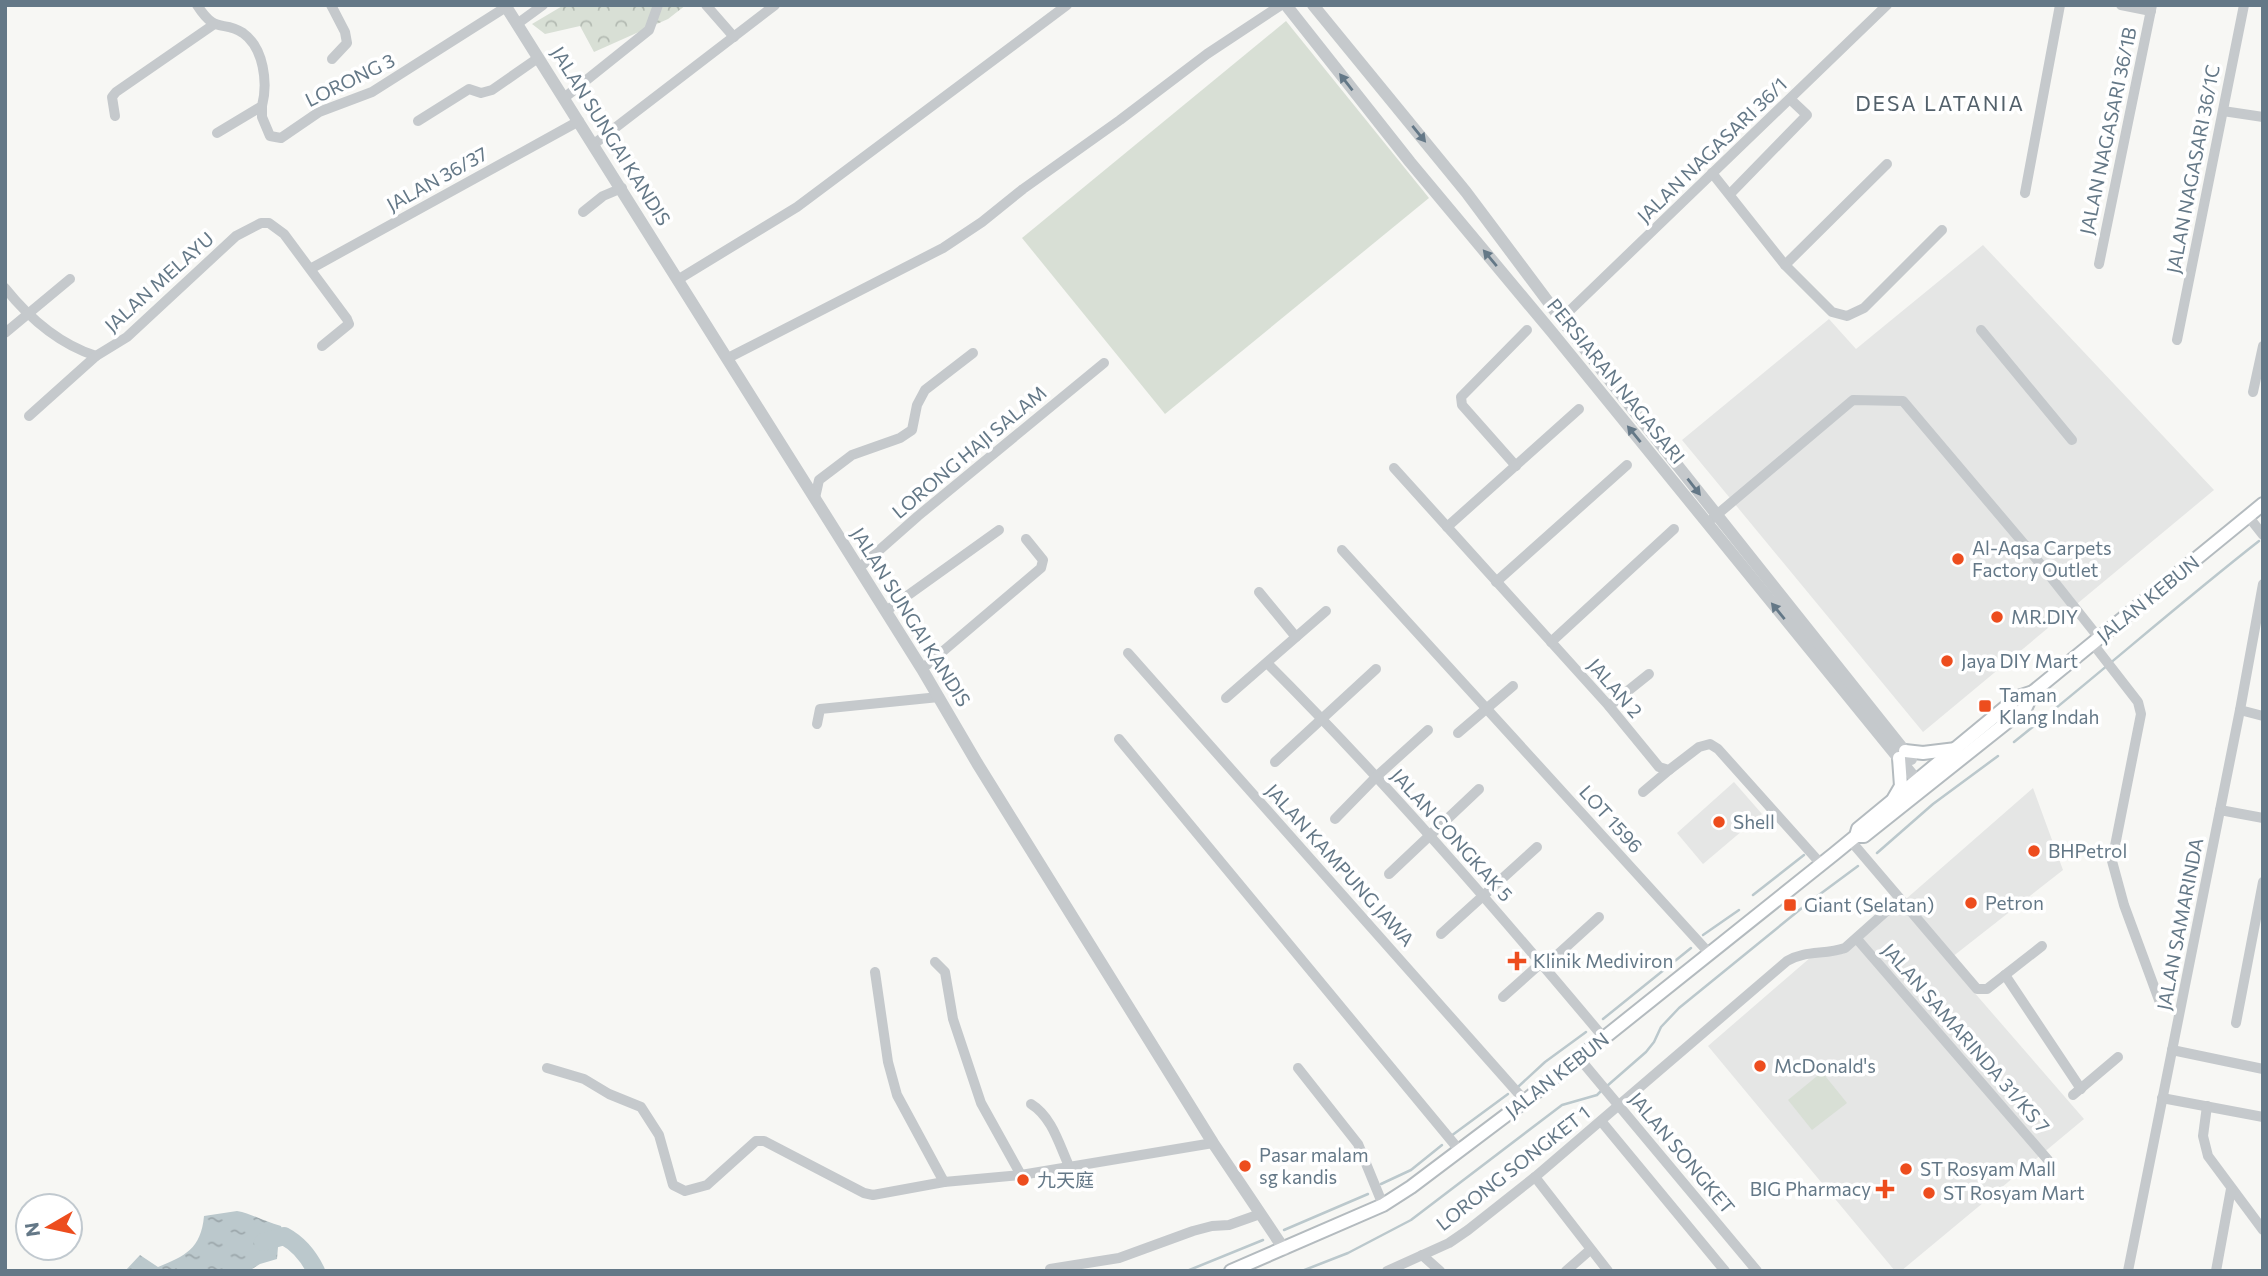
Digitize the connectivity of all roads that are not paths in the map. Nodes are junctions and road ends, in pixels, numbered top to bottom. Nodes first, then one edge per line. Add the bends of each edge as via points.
1 (197, 5) edge
2 (331, 5) edge
3 (543, 5) edge
4 (658, 5) edge
5 (706, 5) edge
6 (775, 5) edge
7 (1067, 5) edge
8 (1284, 5) edge
9 (1887, 5) edge
10 (2060, 5) edge
11 (2121, 5) edge
12 (2244, 5) edge
13 (506, 6) edge
14 (1316, 8) edge
15 (2151, 8) edge
16 (517, 24) junction
17 (213, 25) junction
18 (1304, 28) junction
19 (734, 37) junction
20 (538, 58) junction
21 (332, 59) dead end
22 (564, 98) junction
23 (1790, 99) junction
24 (262, 106) junction
25 (2224, 111) junction
26 (115, 116) dead end
27 (2263, 117) edge
28 (418, 121) dead end
29 (579, 121) junction
30 (217, 133) dead end
31 (594, 144) junction
32 (1887, 164) dead end
33 (1712, 173) junction
34 (622, 188) junction
35 (2025, 193) dead end
36 (1730, 194) junction
37 (583, 212) dead end
38 (1942, 230) dead end
39 (2099, 264) dead end
40 (1785, 265) junction
41 (312, 268) junction
42 (70, 279) dead end
43 (678, 279) junction
44 (5, 288) edge
45 (28, 314) junction
46 (1561, 319) junction
47 (1527, 330) dead end
48 (1981, 330) dead end
49 (5, 333) edge
50 (2177, 340) dead end
51 (323, 346) dead end
52 (2263, 346) edge
53 (83, 352) junction
54 (973, 352) dead end
55 (96, 356) junction
56 (728, 358) junction
57 (1104, 363) dead end
58 (86, 365) junction
59 (2253, 392) dead end
60 (1579, 409) dead end
61 (29, 416) dead end
62 (2072, 440) dead end
63 (1627, 465) dead end
64 (1516, 466) junction
65 (1394, 468) dead end
66 (815, 498) junction
67 (2263, 505) edge
68 (1717, 515) junction
69 (2248, 516) junction
70 (1706, 524) junction
71 (1447, 527) junction
72 (1674, 529) dead end
73 (999, 530) dead end
74 (2263, 535) edge
75 (1026, 539) dead end
76 (1342, 550) dead end
77 (859, 568) junction
78 (1496, 582) junction
79 (2263, 583) edge
80 (1259, 592) dead end
81 (886, 611) junction
82 (1326, 611) dead end
83 (1296, 637) junction
84 (2096, 641) junction
85 (1551, 642) junction
86 (1128, 653) dead end
87 (1267, 663) junction
88 (922, 669) junction
89 (1376, 669) dead end
90 (1649, 674) dead end
91 (1513, 686) dead end
92 (2033, 692) junction
93 (939, 697) junction
94 (1226, 698) dead end
95 (1609, 706) junction
96 (1487, 709) junction
97 (2240, 710) junction
98 (2263, 716) edge
99 (1322, 718) junction
100 (817, 723) dead end
101 (1427, 730) dead end
102 (1458, 733) dead end
103 (1119, 740) dead end
104 (1957, 748) junction
105 (1902, 755) junction
106 (1275, 762) dead end
107 (1670, 770) junction
108 (1376, 777) junction
109 (1924, 783) junction
110 (1479, 789) dead end
111 (1643, 792) dead end
112 (1892, 801) junction
113 (2220, 810) junction
114 (2263, 818) edge
115 (1335, 819) dead end
116 (1431, 836) junction
117 (1853, 838) junction
118 (1537, 848) dead end
119 (1821, 864) junction
120 (1389, 874) dead end
121 (2263, 882) edge
122 (1484, 896) junction
123 (1900, 899) junction
124 (1599, 918) dead end
125 (1441, 934) dead end
126 (1857, 939) junction
127 (2042, 946) dead end
128 (1709, 953) junction
129 (935, 962) dead end
130 (1543, 965) junction
131 (875, 972) dead end
132 (2005, 975) junction
133 (1503, 997) dead end
134 (2159, 1000) dead end
135 (2235, 1023) dead end
136 (1604, 1038) junction
137 (2179, 1051) junction
138 (2118, 1056) dead end
139 (1579, 1058) junction
140 (547, 1068) dead end
141 (1298, 1068) dead end
142 (2263, 1069) edge
143 (2162, 1098) junction
144 (1525, 1101) junction
145 (1031, 1104) dead end
146 (1619, 1106) junction
147 (2207, 1106) junction
148 (2263, 1117) edge
149 (1601, 1121) junction
150 (1213, 1143) junction
151 (1460, 1151) junction
152 (2048, 1160) dead end
153 (1069, 1166) junction
154 (1021, 1175) junction
155 (1535, 1177) junction
156 (944, 1182) junction
157 (2231, 1189) junction
158 (1383, 1205) junction
159 (1260, 1214) junction
160 (2263, 1230) edge
161 (1284, 1249) junction
162 (1590, 1250) junction
163 (1422, 1255) junction
164 (1050, 1269) dead end
165 (1231, 1271) edge
166 (1387, 1271) edge
167 (1440, 1271) edge
168 (1566, 1271) edge
169 (1608, 1271) edge
170 (1725, 1271) edge
171 (1757, 1271) edge
172 (2128, 1271) edge
173 (2216, 1271) edge

1 - 17 street
2 - 21 street via 346,43
3 - 16 street
4 - 22 street via 649,30
5 - 19 street
6 - 19 street
7 - 43 street via 797,207
8 - 18 street, PERSIARAN NAGASARI
8 - 56 street via 1207,54 943,248
9 - 23 street, JALAN NAGASARI 36/1
10 - 35 street
11 - 15 street
12 - 25 street, JALAN NAGASARI 36/1C
13 - 16 street, JALAN SUNGAI KANDIS
13 - 24 street, LORONG 3 via 382,86 319,112 281,138 270,136
14 - 18 street via 1302,10
14 -> 46 street, PERSIARAN NAGASARI via 1466,192
15 - 39 street, JALAN NAGASARI 36/1B
16 - 20 street, JALAN SUNGAI KANDIS
17 - 24 street, LORONG 3 via 243,33 254,48 266,79
17 - 26 street via 116,92 112,97
70 -> 18 street, PERSIARAN NAGASARI
19 - 31 street
20 - 22 street, JALAN SUNGAI KANDIS
20 - 28 street via 492,90 469,89
22 - 29 street, JALAN SUNGAI KANDIS
23 - 33 street, JALAN NAGASARI 36/1
23 - 36 street via 1807,115
24 - 30 street
25 - 27 street
25 - 50 street, JALAN NAGASARI 36/1C
29 - 31 street, JALAN SUNGAI KANDIS
29 - 41 street, JALAN 36/37
31 - 34 street, JALAN SUNGAI KANDIS
32 - 40 street
33 - 36 street
33 - 46 street, JALAN NAGASARI 36/1
34 - 37 street
34 - 43 street, JALAN SUNGAI KANDIS
36 - 40 street
38 - 40 street via 1864,308 1847,316 1832,312
41 - 51 street, JALAN MELAYU via 349,324
41 - 55 street, JALAN MELAYU via 275,225 261,223 236,236 127,337
42 - 45 street
43 - 56 street, JALAN SUNGAI KANDIS
44 - 45 street
45 - 49 street
45 - 53 street
46 -> 68 street, PERSIARAN NAGASARI
47 - 64 street via 1461,397 1462,405
48 - 62 street
52 - 59 street
53 - 55 street
53 - 58 street
54 - 66 street via 925,390 912,430 852,456 819,480
55 - 58 street, JALAN MELAYU
56 - 66 street, JALAN SUNGAI KANDIS
57 - 77 street, LORONG HAJI SALAM
58 - 61 street, JALAN MELAYU
60 - 64 street
63 - 78 street
64 - 71 street
65 - 71 street, JALAN 2
66 - 77 street, JALAN SUNGAI KANDIS
67 - 69 main road, JALAN KEBUN
68 - 70 street
68 - 84 street via 1853,400 1903,401 2022,542
68 - 105 street, PERSIARAN NAGASARI
69 - 74 street
69 - 84 main road, JALAN KEBUN
105 -> 70 street, PERSIARAN NAGASARI
71 - 78 street, JALAN 2
72 - 85 street
73 - 81 street
75 - 88 street via 1043,560 1041,568
76 - 96 street, LOT 1596
77 - 81 street, JALAN SUNGAI KANDIS
78 - 85 street, JALAN 2
79 - 97 street, JALAN SAMARINDA
80 - 83 street
81 - 88 street, JALAN SUNGAI KANDIS
82 - 83 street
83 - 87 street
84 - 92 main road, JALAN KEBUN
84 - 134 street via 2138,702 2141,714 2112,861
85 - 95 street, JALAN 2
86 - 144 street, JALAN KAMPUNG JAWA
87 - 94 street
87 - 99 street, JALAN CONGKAK 5
88 - 93 street, JALAN SUNGAI KANDIS
89 - 99 street
90 - 95 street
91 - 96 street
92 - 104 main road, JALAN KEBUN via 2018,697
92 - 109 main road, JALAN KEBUN via 2026,707
93 - 100 street via 820,709
93 - 150 street, JALAN SUNGAI KANDIS
95 - 107 street, JALAN 2 via 1659,767
96 - 102 street
96 - 128 street, LOT 1596
97 - 98 street
97 - 113 street, JALAN SAMARINDA
99 - 106 street
99 - 108 street, JALAN CONGKAK 5
101 - 108 street
103 - 151 street
104 - 105 main road
104 - 109 main road, JALAN KEBUN
105 - 109 street, PERSIARAN NAGASARI
105 - 112 main road via 1900,786
107 - 111 street
107 - 119 street via 1710,744
108 - 115 street
108 - 116 street, JALAN CONGKAK 5
109 - 112 main road, JALAN KEBUN
109 - 117 main road, JALAN KEBUN via 1864,836
110 - 116 street
112 - 117 main road, JALAN KEBUN
113 - 114 street
113 - 137 street, JALAN SAMARINDA
116 - 120 street
116 - 122 street, JALAN CONGKAK 5
117 - 119 main road, JALAN KEBUN
117 - 123 street
118 - 122 street
119 - 128 main road, JALAN KEBUN
121 - 135 street
122 - 125 street
122 - 130 street, JALAN CONGKAK 5
123 - 126 street
123 - 132 street via 1974,987 1987,989
124 - 130 street
126 - 146 street, LORONG SONGKET 1 via 1835,951 1799,954 1787,961
126 - 152 street, JALAN SAMARINDA 31/KS 7
127 - 132 street
128 - 136 main road, JALAN KEBUN
129 - 154 street via 945,972 953,1019 981,1103
130 - 133 street
130 - 136 street, JALAN CONGKAK 5
131 - 156 street via 897,1095
132 - 138 street via 2077,1092
136 - 139 main road, JALAN KEBUN
137 - 142 street
137 - 143 street, JALAN SAMARINDA
139 - 144 main road, JALAN KEBUN
139 - 146 street, JALAN SONGKET
140 - 156 street via 584,1079 641,1107 659,1135 673,1185 684,1191 707,1185 756,1141 873,1195
141 - 158 street via 1358,1144
143 - 147 street
143 - 172 street, JALAN SAMARINDA
144 - 151 main road, JALAN KEBUN
145 - 153 street via 1048,1118
146 - 149 street, LORONG SONGKET 1
146 - 171 street, JALAN SONGKET
147 - 148 street
147 - 157 street via 2204,1146
149 - 155 street, LORONG SONGKET 1
149 - 170 street
150 - 153 street
150 - 159 street, JALAN SUNGAI KANDIS
151 - 158 main road, JALAN KEBUN
153 - 154 street
154 - 156 street
155 - 162 street
155 - 163 street, LORONG SONGKET 1 via 1449,1243
157 - 160 street
157 - 173 street
158 - 161 main road, JALAN KEBUN
159 - 161 street, JALAN SUNGAI KANDIS
159 - 164 street via 1180,1235 1119,1258
161 - 165 main road, JALAN KEBUN
162 - 168 street
162 - 169 street
163 - 166 street, LORONG SONGKET 1
163 - 167 street

